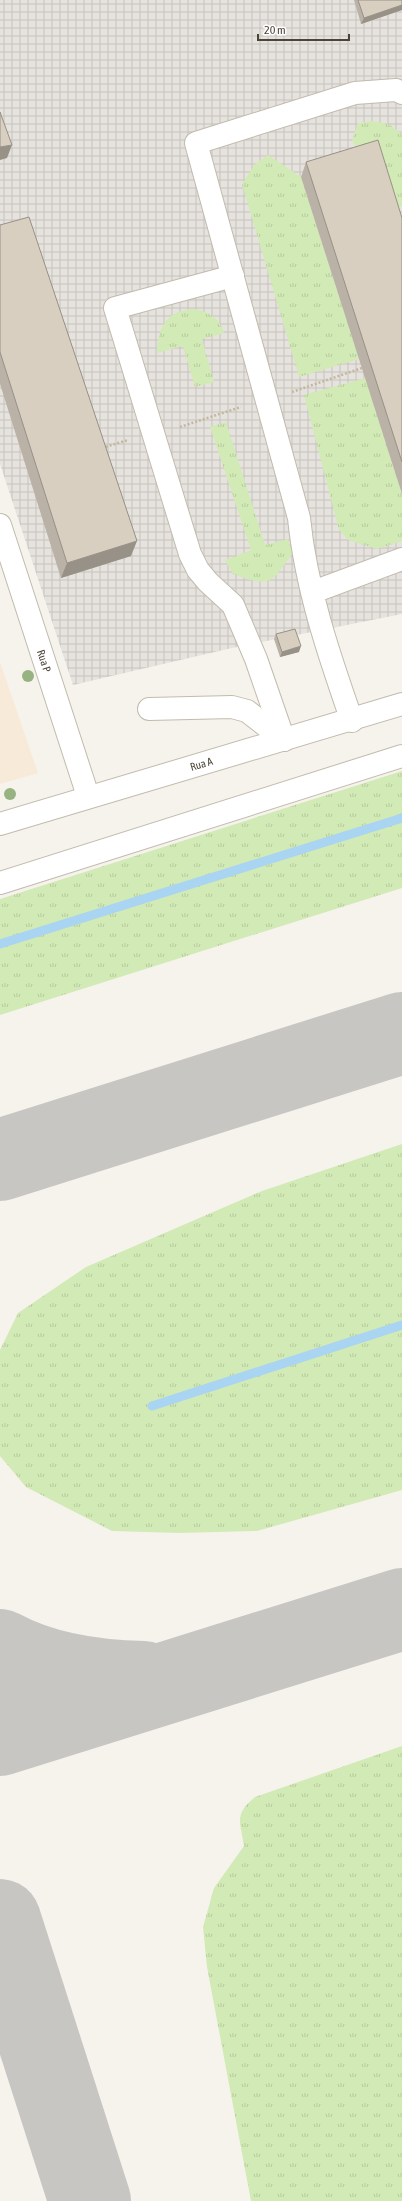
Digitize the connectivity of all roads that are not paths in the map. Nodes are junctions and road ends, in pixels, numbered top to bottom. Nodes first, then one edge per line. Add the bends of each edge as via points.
1 (402, 93) edge
2 (233, 276) junction
3 (0, 526) edge
4 (402, 559) edge
5 (313, 592) junction
6 (402, 704) edge
7 (149, 709) dead end
8 (352, 720) junction
9 (284, 740) junction
10 (402, 756) edge
11 (88, 796) junction
12 (0, 824) edge
13 (0, 883) edge

1 - 2 lane via 396,90 355,93 196,143
2 - 5 lane via 299,518 303,550
2 - 9 lane via 115,308 190,554 198,570 233,605 256,659
3 - 11 lane, Rua P
4 - 5 lane
5 - 8 lane via 325,640
6 - 8 lane, Rua A
7 - 9 lane via 232,708 247,711
8 - 9 lane, Rua A
9 - 11 lane, Rua A
10 - 13 lane
11 - 12 lane, Rua A

